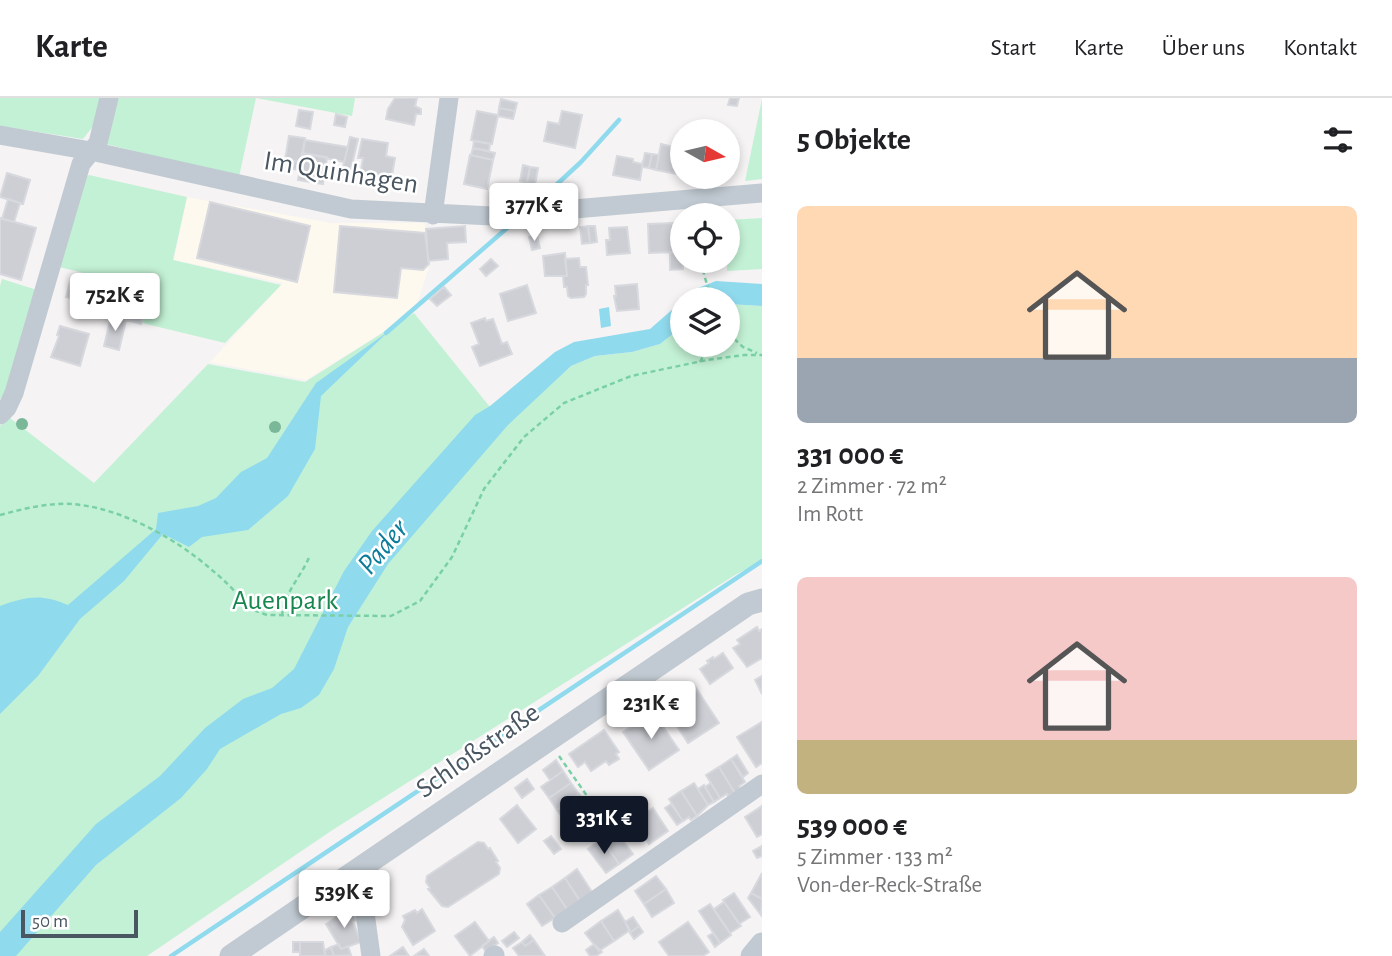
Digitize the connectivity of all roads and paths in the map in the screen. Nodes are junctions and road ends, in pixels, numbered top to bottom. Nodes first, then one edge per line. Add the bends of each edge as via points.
1 (109, 98) edge
2 (449, 98) edge
3 (0, 135) edge
4 (91, 151) junction
5 (762, 193) edge
6 (433, 215) junction
7 (740, 343) edge
8 (761, 355) edge
9 (703, 357) edge
10 (700, 362) junction
11 (0, 415) edge
12 (0, 515) edge
13 (310, 555) dead end
14 (762, 600) edge
15 (282, 616) junction
16 (555, 750) dead end
17 (762, 784) edge
18 (597, 810) dead end
19 (359, 869) junction
20 (562, 923) dead end
21 (762, 944) edge
22 (231, 956) edge
23 (371, 956) edge
24 (752, 956) edge

1 - 4 street via 98,143
2 - 6 street
3 - 4 street, Im Quinhagen
4 - 6 street, Im Quinhagen via 332,206
4 - 11 street via 81,163 14,393
5 - 6 street, Im Quinhagen via 492,216
7 - 8 path
8 - 10 path
9 - 10 path
10 - 15 path via 631,376 564,403 524,437 484,489 452,556 420,601 391,616
12 - 15 path via 59,503 109,510 191,553 251,609
13 - 15 path via 283,605
14 - 19 street, Schloßstraße via 748,604
16 - 18 path
17 - 20 street
19 - 22 street, Schloßstraße
19 - 23 street
21 - 24 street

